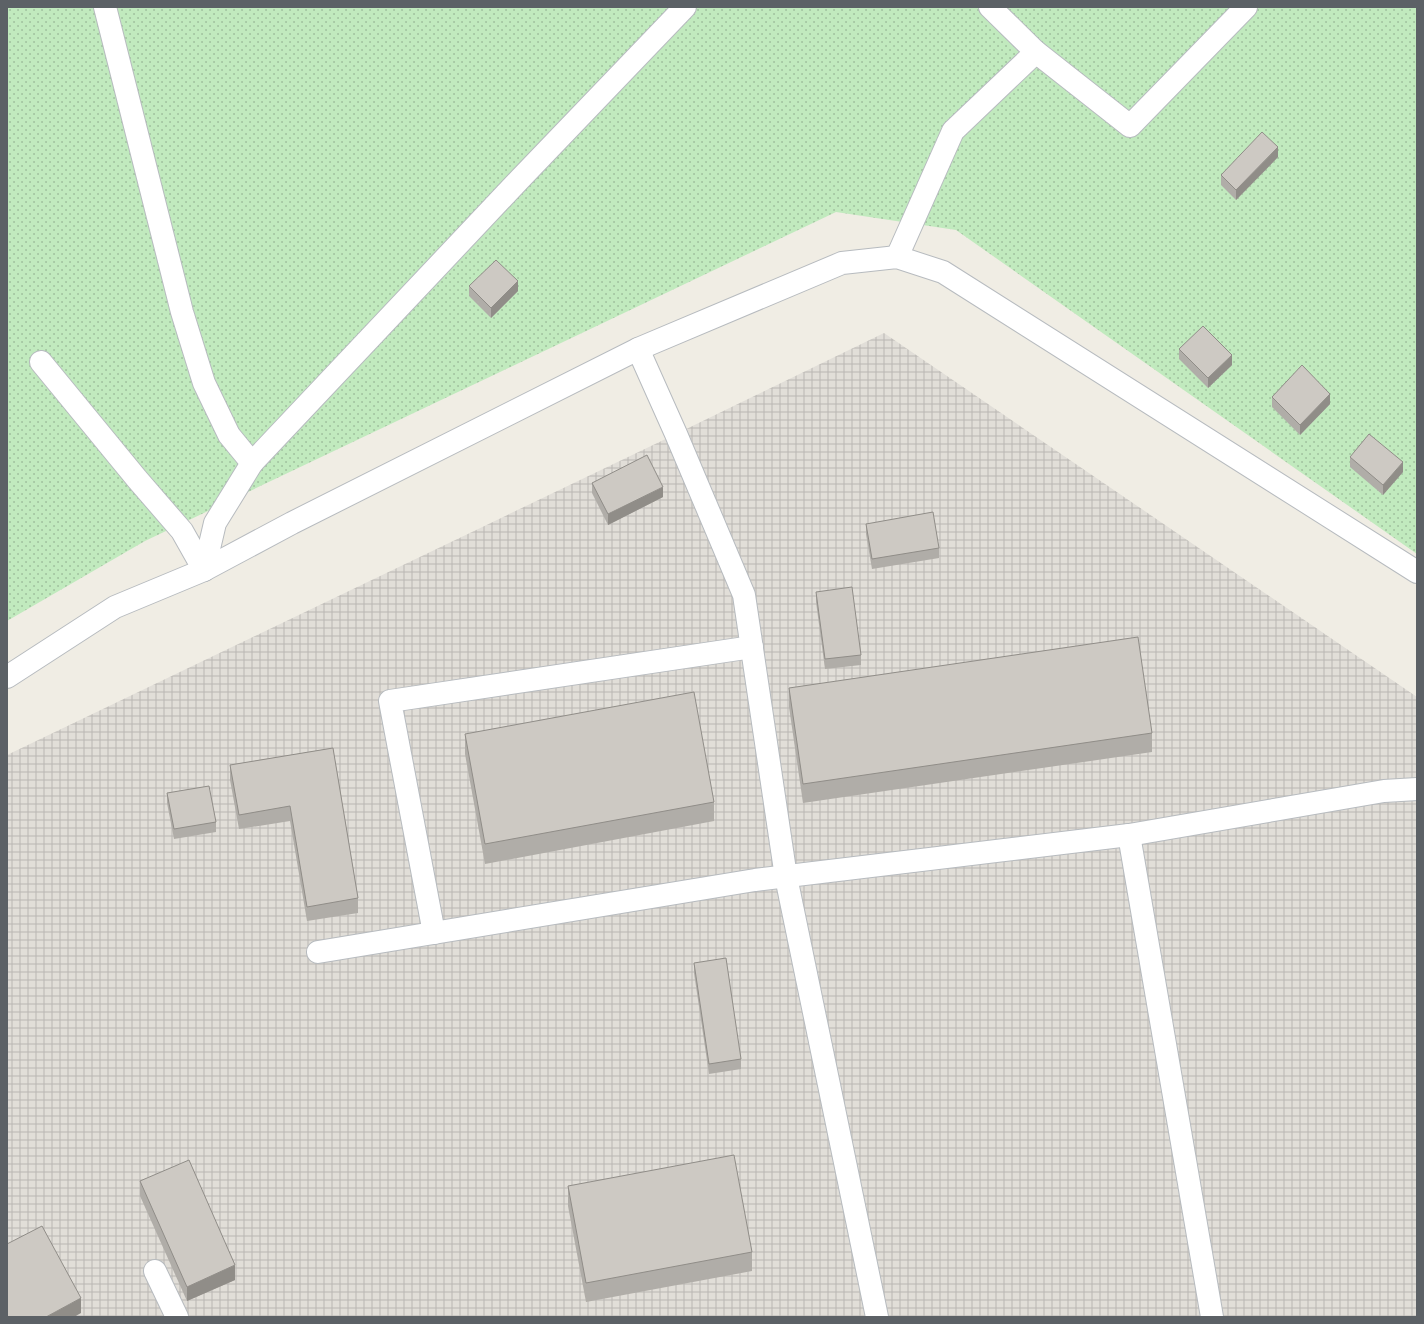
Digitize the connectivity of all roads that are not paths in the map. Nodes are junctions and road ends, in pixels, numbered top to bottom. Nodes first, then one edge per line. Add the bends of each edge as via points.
1 (105, 7) edge
2 (685, 7) edge
3 (990, 7) edge
4 (1246, 7) edge
5 (1036, 52) junction
6 (897, 257) junction
7 (638, 350) junction
8 (41, 362) dead end
9 (252, 463) junction
10 (204, 570) junction
11 (1417, 572) edge
12 (752, 647) junction
13 (7, 677) edge
14 (1417, 789) edge
15 (1129, 835) junction
16 (786, 877) junction
17 (434, 933) junction
18 (318, 952) dead end
19 (155, 1271) dead end
20 (176, 1317) edge
21 (877, 1317) edge
22 (1212, 1317) edge

1 - 9 street via 182,312 204,383 229,435
2 - 9 street
3 - 5 street
4 - 5 street via 1130,126
5 - 6 street via 954,131
6 - 7 street via 842,263
6 - 11 street via 943,272
7 - 10 street via 292,523
7 - 12 street via 744,595
8 - 10 street via 182,531
9 - 10 street via 215,523
10 - 13 street via 114,607
12 - 16 street
12 - 17 street via 390,700
14 - 15 street via 1384,791
15 - 16 street
15 - 22 street
16 - 17 street
16 - 21 street
17 - 18 street
19 - 20 street

